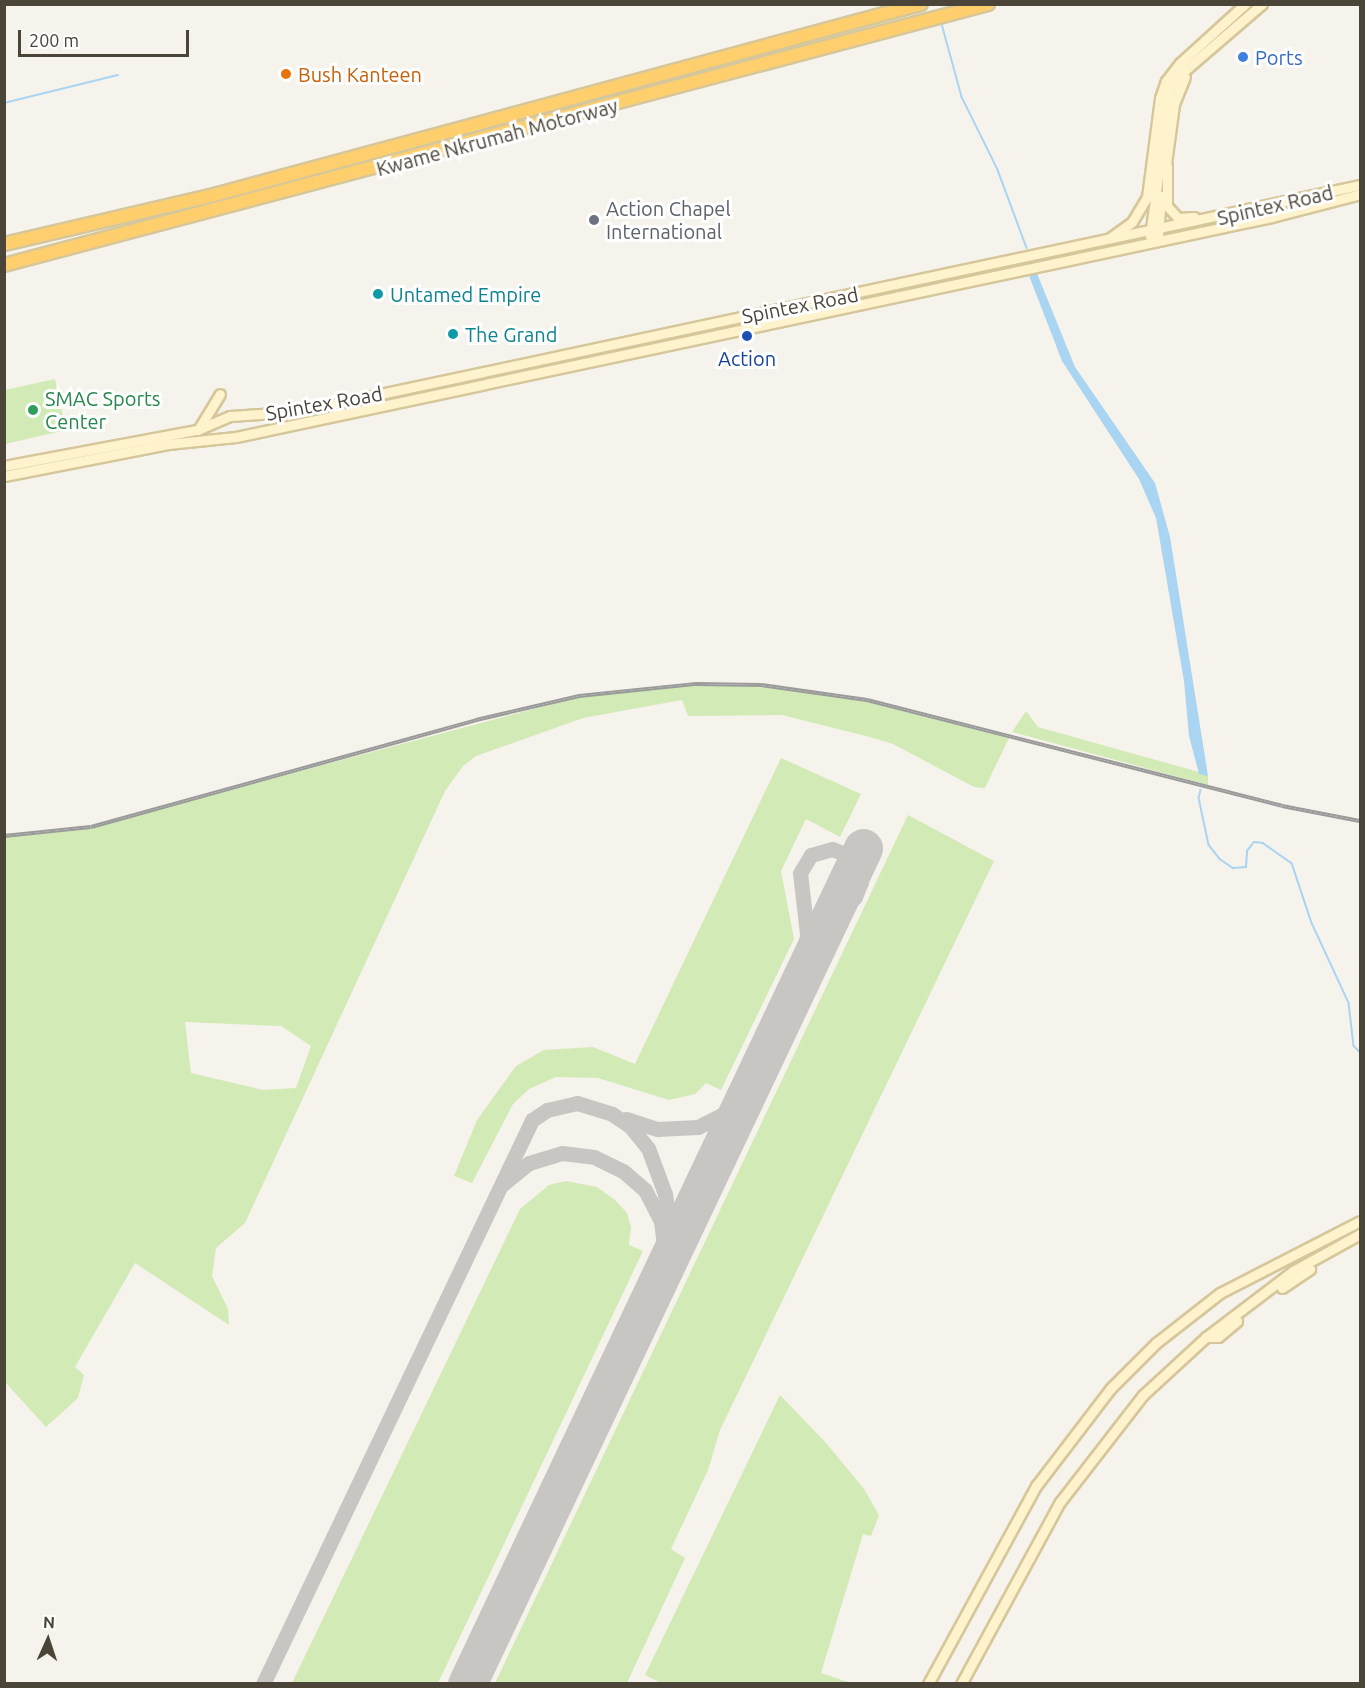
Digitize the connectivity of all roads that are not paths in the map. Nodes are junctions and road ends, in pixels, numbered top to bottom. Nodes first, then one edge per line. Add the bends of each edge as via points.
1 (921, 4) edge
2 (988, 4) edge
3 (1245, 4) edge
4 (1262, 4) edge
5 (1211, 35) junction
6 (1227, 35) junction
7 (1193, 65) junction
8 (1167, 165) junction
9 (1360, 185) edge
10 (1360, 194) edge
11 (1308, 198) junction
12 (1154, 232) junction
13 (1106, 241) junction
14 (1155, 242) junction
15 (4, 244) edge
16 (4, 264) edge
17 (220, 394) dead end
18 (238, 416) junction
19 (223, 421) junction
20 (197, 430) junction
21 (242, 434) junction
22 (228, 437) junction
23 (4, 466) edge
24 (4, 476) edge
25 (1360, 1221) edge
26 (1360, 1234) edge
27 (1360, 1240) edge
28 (1206, 1337) junction
29 (928, 1683) edge
30 (960, 1683) edge

1 - 15 highway, Kwame Nkrumah Motorway via 214,195
2 - 16 highway, Kwame Nkrumah Motorway via 388,166
3 - 5 main road
4 - 6 main road
5 - 6 main road
5 - 13 main road via 1166,81 1160,98 1148,196 1132,222
6 - 7 main road
7 - 8 main road via 1180,84 1174,104
7 - 12 main road via 1175,81 1167,99
8 - 11 main road via 1167,206 1178,218
8 - 12 main road
9 - 11 main road, Spintex Road
10 - 14 main road, Spintex Road
11 - 12 main road, Spintex Road
12 - 13 main road, Spintex Road
12 - 14 main road
13 - 18 main road, Spintex Road via 352,400
14 - 21 main road, Spintex Road
17 - 20 main road
18 - 19 main road, Spintex Road
18 - 21 main road, Spintex Road via 244,424
19 - 20 main road, Spintex Road
19 - 22 main road via 222,430
20 - 23 main road, Spintex Road
21 - 22 main road, Spintex Road
22 - 24 main road, Spintex Road via 168,444
25 - 29 main road via 1211,1299 1156,1343 1111,1388 1036,1486
26 - 28 main road via 1293,1271
27 - 28 main road via 1303,1273 1218,1337
28 - 30 main road via 1143,1395 1066,1492

